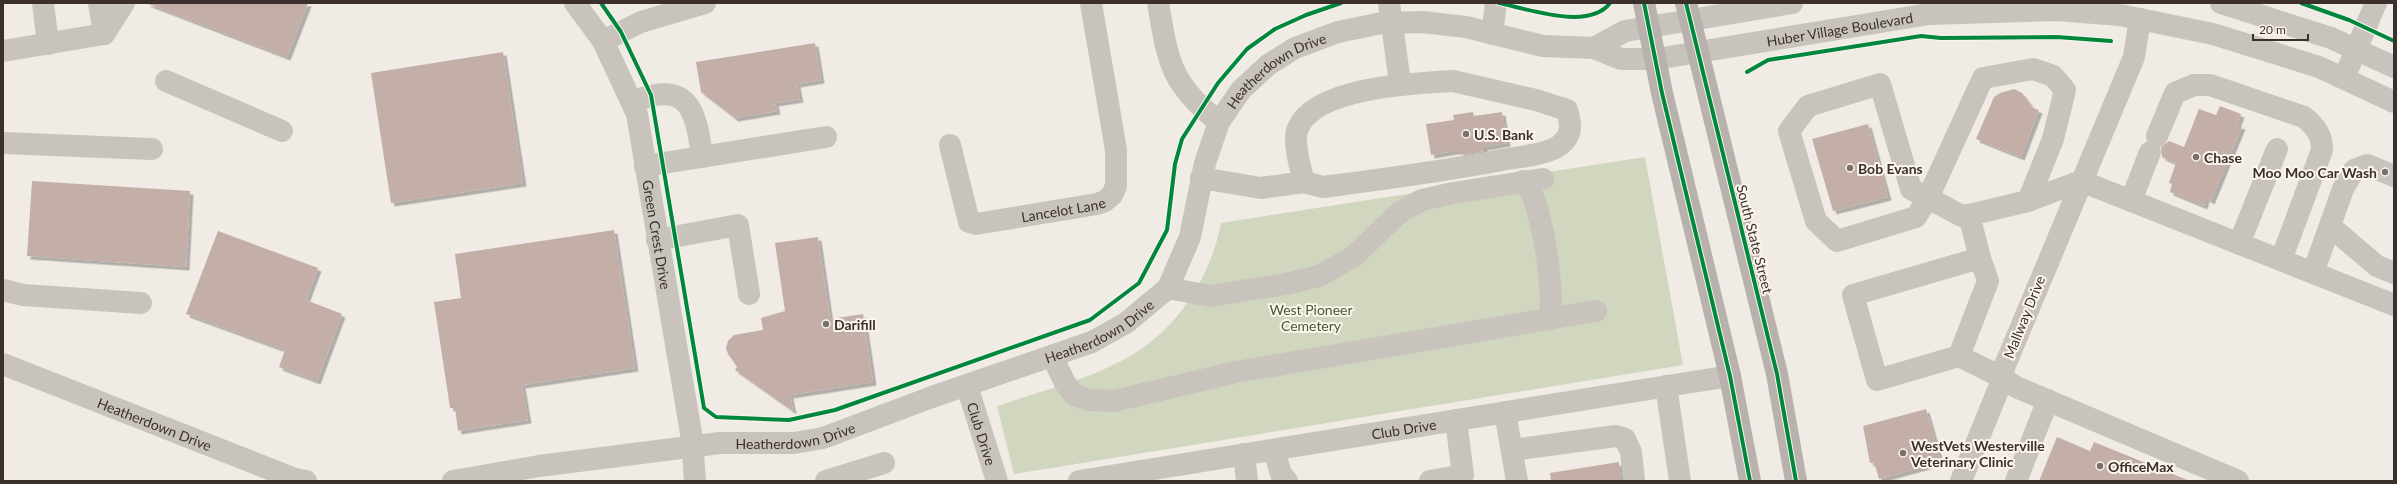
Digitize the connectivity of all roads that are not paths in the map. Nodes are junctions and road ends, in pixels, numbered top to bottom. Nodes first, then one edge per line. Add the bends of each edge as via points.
1 (42, 3) edge
2 (99, 3) edge
3 (124, 3) edge
4 (575, 3) edge
5 (705, 3) edge
6 (1091, 3) edge
7 (1158, 3) edge
8 (1496, 3) edge
9 (1644, 3) edge
10 (1792, 3) edge
11 (2221, 3) edge
12 (2376, 3) edge
13 (1688, 11) edge
14 (1390, 13) edge
15 (2140, 19) junction
16 (1649, 27) junction
17 (104, 34) junction
18 (1492, 34) junction
19 (603, 41) junction
20 (48, 44) junction
21 (1594, 48) junction
22 (1697, 50) junction
23 (2358, 50) junction
24 (3, 51) edge
25 (1656, 58) junction
26 (2394, 67) edge
27 (2344, 78) junction
28 (166, 81) dead end
29 (1400, 83) junction
30 (632, 102) junction
31 (2394, 102) edge
32 (1219, 122) junction
33 (282, 131) dead end
34 (826, 137) dead end
35 (3, 143) edge
36 (950, 146) dead end
37 (152, 149) dead end
38 (2277, 149) dead end
39 (702, 157) junction
40 (645, 166) junction
41 (2394, 176) edge
42 (1201, 178) junction
43 (2080, 181) junction
44 (1304, 182) junction
45 (1928, 198) junction
46 (2028, 201) junction
47 (2131, 201) junction
48 (1969, 215) junction
49 (2331, 227) junction
50 (657, 240) junction
51 (2239, 244) junction
52 (1980, 258) junction
53 (2281, 260) junction
54 (2394, 272) edge
55 (2313, 274) junction
56 (1168, 288) junction
57 (3, 290) edge
58 (749, 294) dead end
59 (141, 303) dead end
60 (2394, 305) edge
61 (1596, 311) dead end
62 (1550, 319) junction
63 (1052, 356) junction
64 (1959, 356) junction
65 (3, 364) edge
66 (1730, 376) junction
67 (2003, 378) junction
68 (967, 386) junction
69 (1666, 386) junction
70 (2048, 400) junction
71 (1505, 412) junction
72 (1456, 420) junction
73 (691, 446) junction
74 (1274, 450) junction
75 (1512, 450) junction
76 (1244, 454) junction
77 (884, 463) dead end
78 (517, 476) edge
79 (1282, 479) edge
80 (306, 481) edge
81 (453, 481) edge
82 (695, 481) edge
83 (826, 481) edge
84 (997, 481) edge
85 (1079, 481) edge
86 (1247, 481) edge
87 (1430, 481) edge
88 (1518, 481) edge
89 (1634, 481) edge
90 (1680, 481) edge
91 (1750, 481) edge
92 (1796, 481) edge
93 (1961, 481) edge
94 (2016, 481) edge
95 (2238, 481) edge

1 - 20 street
2 - 17 street
3 - 17 street
4 - 19 street, Green Crest Drive
5 - 19 street via 641,22
6 - 36 street, Lancelot Lane via 1116,150 1116,186 1112,194 1097,204 976,224 969,222
7 - 32 street via 1166,50 1177,80 1199,106
8 - 18 street
9 - 16 main road
10 - 13 street
11 - 23 street via 2304,28
12 - 23 street
13 - 16 street
13 - 22 main road, South State Street
14 - 18 street, Heatherdown Drive via 1422,22 1466,27
14 - 29 street
14 - 32 street, Heatherdown Drive via 1295,48 1268,65 1241,90
15 - 22 street, Huber Village Boulevard via 2056,10 1950,12 1896,18
15 - 27 street, Huber Village Boulevard via 2244,42
15 - 43 street, Mallway Drive via 2134,57
16 - 21 street via 1625,31
16 - 25 main road
17 - 20 street
18 - 21 street, Heatherdown Drive via 1543,46
19 - 30 street, Green Crest Drive
20 - 24 street
21 - 25 street, Heatherdown Drive via 1621,59
22 - 25 street, Huber Village Boulevard
22 - 92 main road, South State Street via 1777,374
23 - 26 street
23 - 27 street
25 - 66 main road
27 - 31 street, Huber Village Boulevard
28 - 33 street
29 - 44 street via 1330,100 1308,113 1297,129 1298,158
29 - 44 street via 1453,81 1536,100 1567,110 1572,125 1569,135 1560,146 1537,154 1446,171 1323,186
30 - 39 street via 660,93 682,98 694,113
30 - 40 street, Green Crest Drive via 637,114
32 - 42 street, Heatherdown Drive
34 - 39 street
35 - 37 street
38 - 51 street
39 - 40 street
40 - 50 street, Green Crest Drive
41 - 49 street via 2367,165 2354,170 2343,190
42 - 44 street via 1262,188
42 - 56 street, Heatherdown Drive via 1190,237
43 - 46 street
43 - 47 street
43 - 67 street, Mallway Drive via 2003,370
45 - 45 street via 1911,189 1880,84 1808,106 1789,131 1816,221 1837,240 1916,217
45 - 46 street via 1983,78 2033,69 2053,76 2065,90 2053,139
45 - 48 street via 1962,216
46 - 48 street
47 - 51 street
47 - 53 street via 2175,93 2194,85 2210,85 2304,117 2313,125 2322,140 2322,150
48 - 52 street
49 - 54 street via 2377,266
49 - 55 street
50 - 58 street via 738,225
50 - 73 street, Green Crest Drive
51 - 53 street
52 - 64 street via 1988,281
52 - 64 street via 1853,295 1876,380
53 - 55 street
55 - 60 street
56 - 62 street via 1210,296 1319,276 1353,258 1400,212 1422,200 1533,180 1553,297
56 - 63 street, Heatherdown Drive via 1126,323 1092,342
57 - 59 street via 23,295
61 - 62 street
62 - 63 street via 1236,372 1114,401 1089,400 1074,395 1064,383
63 - 68 street, Heatherdown Drive
64 - 67 street
65 - 80 street, Heatherdown Drive via 295,479
66 - 69 street, Club Drive
66 - 91 main road
67 - 70 street, Mallway Drive
67 - 93 street
68 - 73 street, Heatherdown Drive via 823,438 794,443 720,443
68 - 84 street, Club Drive
69 - 71 street, Club Drive
69 - 90 street
70 - 94 street
70 - 95 street, Mallway Drive
71 - 72 street, Club Drive
71 - 75 street
72 - 74 street, Club Drive
72 - 87 street via 1463,475
73 - 78 street, Heatherdown Drive
73 - 82 street, Green Crest Drive
74 - 76 street, Club Drive
74 - 79 street
75 - 88 street
75 - 89 street via 1616,436 1625,439 1630,452
76 - 85 street, Club Drive
76 - 86 street
77 - 83 street
78 - 81 street, Heatherdown Drive

